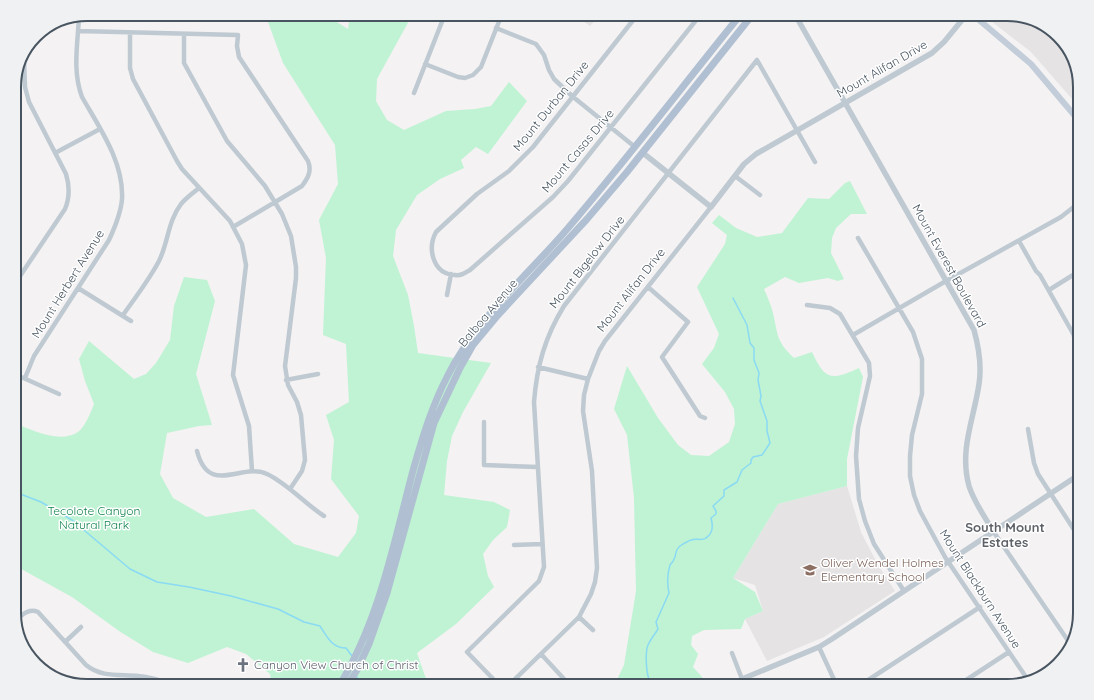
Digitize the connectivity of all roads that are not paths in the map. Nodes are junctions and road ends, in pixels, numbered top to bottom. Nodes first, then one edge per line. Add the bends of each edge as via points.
1 (442, 21) edge
2 (499, 21) edge
3 (632, 21) edge
4 (695, 21) edge
5 (735, 21) edge
6 (747, 21) edge
7 (799, 21) edge
8 (961, 21) edge
9 (980, 21) edge
10 (79, 22) edge
11 (496, 28) junction
12 (78, 31) junction
13 (130, 33) junction
14 (184, 34) junction
15 (425, 64) junction
16 (24, 68) edge
17 (24, 80) joint
18 (414, 93) dead end
19 (572, 96) junction
20 (845, 103) junction
21 (1073, 114) edge
22 (612, 127) junction
23 (100, 129) junction
24 (797, 130) junction
25 (644, 135) junction
26 (635, 147) junction
27 (643, 153) junction
28 (55, 154) junction
29 (815, 162) dead end
30 (627, 172) junction
31 (669, 174) junction
32 (735, 176) junction
33 (199, 188) junction
34 (760, 195) dead end
35 (275, 201) junction
36 (711, 206) junction
37 (1073, 208) edge
38 (233, 227) junction
39 (858, 238) dead end
40 (1019, 241) junction
41 (451, 274) junction
42 (21, 275) edge
43 (1073, 275) dead end
44 (946, 281) junction
45 (648, 287) junction
46 (78, 288) junction
47 (1049, 290) junction
48 (447, 295) dead end
49 (807, 305) dead end
50 (898, 308) junction
51 (123, 315) junction
52 (131, 320) dead end
53 (1073, 334) edge
54 (853, 335) junction
55 (538, 366) junction
56 (318, 374) dead end
57 (21, 376) edge
58 (25, 378) junction
59 (588, 378) junction
60 (286, 380) junction
61 (59, 394) dead end
62 (705, 418) dead end
63 (484, 422) dead end
64 (1028, 429) dead end
65 (197, 451) dead end
66 (538, 466) junction
67 (252, 471) junction
68 (1073, 478) edge
69 (290, 489) junction
70 (1050, 493) junction
71 (324, 516) dead end
72 (1073, 528) edge
73 (994, 531) junction
74 (542, 544) junction
75 (514, 545) dead end
76 (948, 562) junction
77 (904, 591) junction
78 (980, 607) junction
79 (21, 616) edge
80 (579, 617) junction
81 (81, 627) dead end
82 (593, 630) dead end
83 (1067, 640) edge
84 (65, 642) junction
85 (820, 647) junction
86 (1009, 652) junction
87 (732, 653) dead end
88 (541, 654) junction
89 (1026, 676) edge
90 (152, 679) edge
91 (344, 679) edge
92 (351, 679) edge
93 (493, 679) edge
94 (515, 679) edge
95 (564, 679) dead end
96 (742, 679) joint
97 (835, 679) edge
98 (870, 679) edge
99 (967, 679) edge

1 - 15 street
2 - 11 street
3 - 19 street, Mount Durban Drive
4 - 22 street, Mount Casas Drive
5 - 25 main road, Balboa Avenue
6 - 27 main road, Balboa Avenue
7 - 20 street, Mount Everest Boulevard
8 - 20 street, Mount Alifan Drive via 932,53
9 - 21 main road via 1031,64
10 - 12 street, Mount Herbert Avenue
11 - 15 street via 481,67 473,75 458,77
11 - 19 street via 536,44 544,55 554,79
12 - 13 street
12 - 23 street, Mount Herbert Avenue via 78,86
13 - 14 street
13 - 33 street via 130,68 133,79 177,161
14 - 35 street via 184,63 227,141
14 - 35 street via 238,35 239,57 308,161 308,178 302,186
15 - 18 street
16 - 17 street
17 - 28 street via 29,102
19 - 22 street
19 - 41 street, Mount Durban Drive via 521,160 477,194 436,232 432,238 432,257 440,268
20 - 24 street, Mount Alifan Drive
20 - 44 street, Mount Everest Boulevard
22 - 26 street
22 - 41 street, Mount Casas Drive via 552,198 470,270 461,275
23 - 28 street
23 - 46 street, Mount Herbert Avenue via 116,161 122,198 118,219 109,240
24 - 29 street
24 - 31 street, Mount Bigelow Drive via 757,60
24 - 32 street, Mount Alifan Drive via 756,154
25 - 26 main road, Balboa Avenue
25 - 27 main road
26 - 30 main road via 635,155
26 - 91 main road, Balboa Avenue via 468,342 446,378 427,422 380,594 364,639
27 - 30 main road, Balboa Avenue
27 - 31 street
28 - 42 street via 69,185 68,202
30 - 92 main road, Balboa Avenue via 498,315 456,373 434,423 387,593 370,644
31 - 36 street
31 - 55 street, Mount Bigelow Drive via 564,306 548,334
32 - 34 street
32 - 36 street, Mount Alifan Drive
33 - 38 street
33 - 51 street via 176,212 158,262
35 - 38 street
35 - 60 street via 291,236 296,267 285,366
36 - 45 street, Mount Alifan Drive
37 - 40 street
38 - 67 street via 242,244 246,265 234,375 249,426
39 - 50 street, Mount Blackburn Avenue
40 - 44 street
40 - 47 street
41 - 48 street
43 - 47 street
44 - 50 street
44 - 73 street, Mount Everest Boulevard via 974,330 980,349 980,384 967,441 965,464 974,500
45 - 59 street, Mount Alifan Drive via 605,341
45 - 62 street via 688,322 662,357 700,416
46 - 51 street
46 - 58 street, Mount Herbert Avenue via 34,356
47 - 53 street
49 - 54 street via 837,311
50 - 54 street
50 - 76 street, Mount Blackburn Avenue via 913,332 922,359 922,394 912,435 910,476 920,511
51 - 52 street
54 - 77 street via 869,363 870,376 857,439 859,499 874,544
55 - 59 street
55 - 66 street, Mount Bigelow Drive via 534,402
56 - 60 street
57 - 58 street
58 - 61 street
59 - 80 street, Mount Alifan Drive via 583,411 592,471 597,568 591,594
60 - 69 street via 301,415 305,460 302,471
63 - 66 street via 484,465
64 - 70 street via 1034,463
65 - 67 street via 202,466 211,473 231,476
66 - 74 street, Mount Bigelow Drive
67 - 69 street via 267,474
68 - 70 street
69 - 71 street
70 - 72 street
70 - 73 street
73 - 76 street
73 - 83 street, Mount Everest Boulevard
74 - 75 street
74 - 93 street, Mount Bigelow Drive via 544,568 539,581 467,652
76 - 77 street
76 - 78 street, Mount Blackburn Avenue
77 - 85 street
78 - 86 street, Mount Blackburn Avenue
78 - 98 street
79 - 84 street via 28,611 38,612
80 - 82 street
80 - 88 street, Mount Alifan Drive
81 - 84 street
84 - 90 street via 86,665 102,674
85 - 96 street
85 - 97 street
86 - 89 street, Mount Blackburn Avenue
86 - 99 street
87 - 96 street
88 - 94 street, Mount Alifan Drive
88 - 95 street

